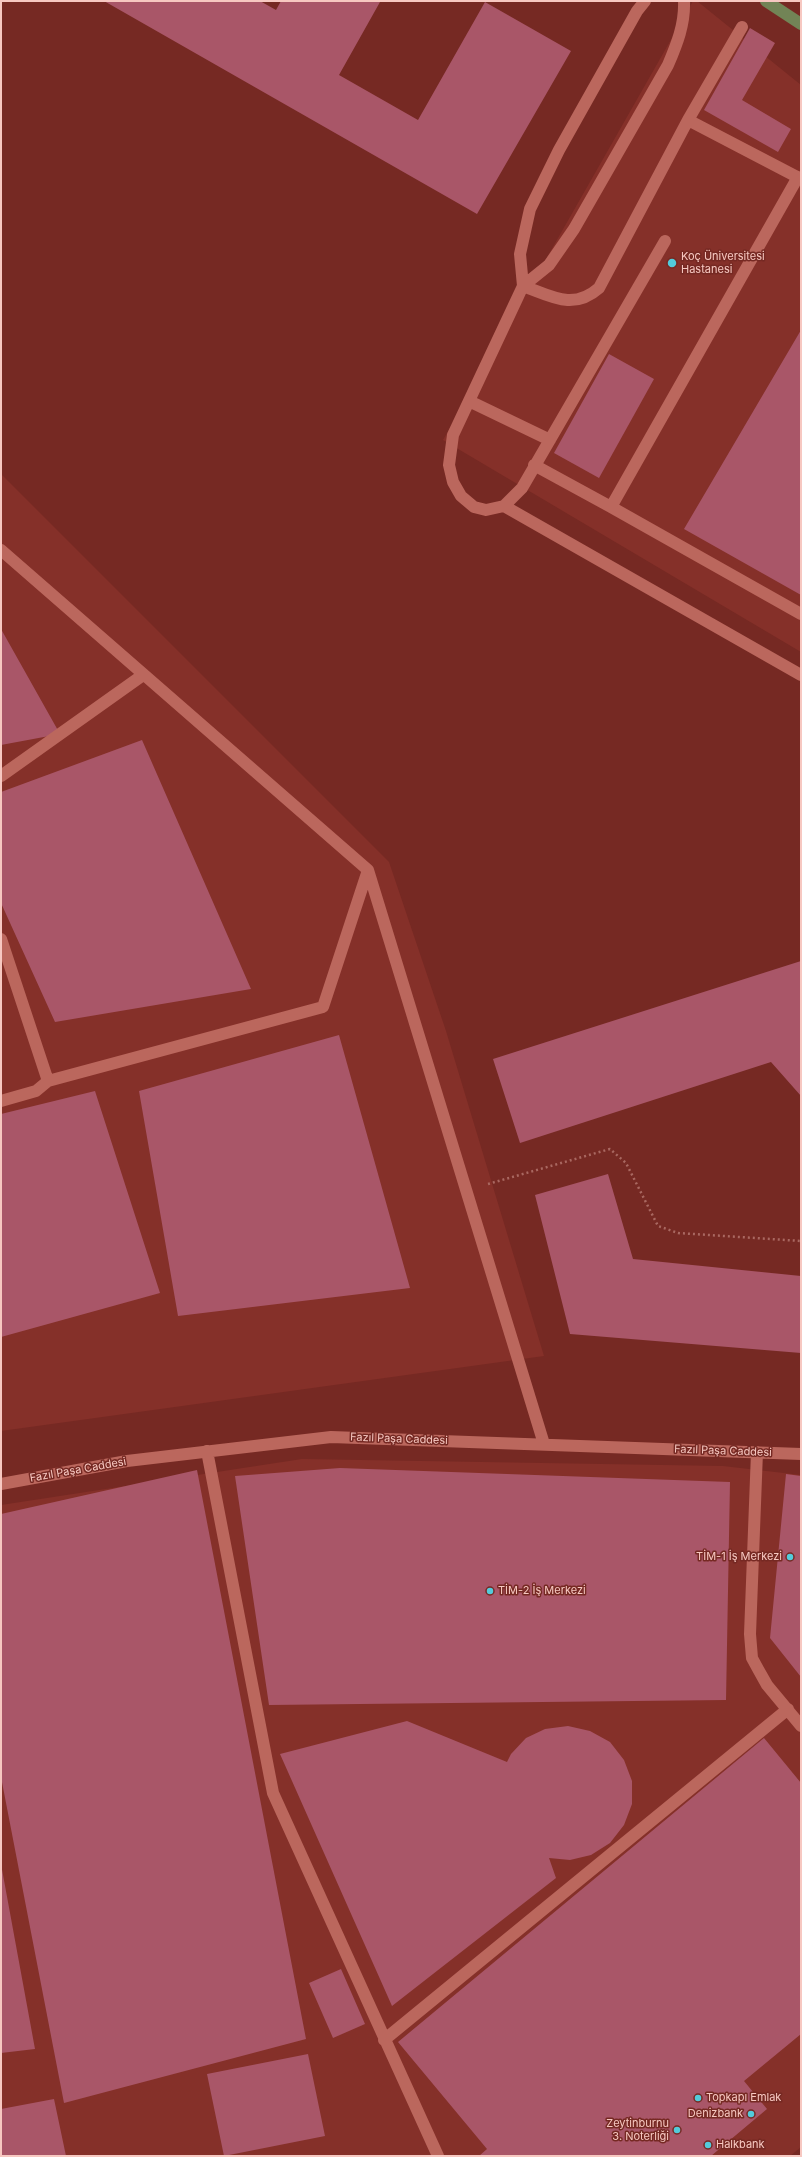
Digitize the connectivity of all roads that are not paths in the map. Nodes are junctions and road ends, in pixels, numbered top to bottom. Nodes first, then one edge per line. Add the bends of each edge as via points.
1 (646, 1) edge
2 (684, 1) edge
3 (766, 1) edge
4 (801, 24) edge
5 (742, 27) dead end
6 (688, 120) junction
7 (800, 178) edge
8 (665, 242) dead end
9 (523, 286) junction
10 (469, 401) junction
11 (550, 440) junction
12 (534, 466) junction
13 (504, 506) junction
14 (611, 507) junction
15 (1, 550) edge
16 (801, 614) edge
17 (143, 674) junction
18 (801, 675) edge
19 (1, 776) edge
20 (368, 870) junction
21 (1, 939) edge
22 (48, 1081) junction
23 (1, 1101) edge
24 (544, 1444) junction
25 (206, 1451) junction
26 (757, 1452) junction
27 (801, 1454) edge
28 (1, 1484) edge
29 (788, 1710) junction
30 (801, 1726) edge
31 (384, 2040) junction
32 (438, 2156) edge

1 - 9 street via 636,11 530,209 520,254
2 - 9 street via 685,16 679,39 623,146 549,265
3 - 4 main road
5 - 6 street
6 - 7 street
6 - 9 street via 599,288 590,296 563,301
7 - 14 street
8 - 11 street
9 - 10 street
10 - 11 street
10 - 13 street via 453,435 449,465 453,482 461,496 474,507 486,510
11 - 12 street
12 - 13 street via 522,488
12 - 14 street
13 - 18 street
14 - 16 street
15 - 17 street
17 - 19 street
17 - 20 street
20 - 22 street via 323,1007
20 - 24 street
21 - 22 street
22 - 23 street via 36,1091
24 - 25 street, Fazıl Paşa Caddesi via 331,1436
24 - 26 street, Fazıl Paşa Caddesi
25 - 28 street, Fazıl Paşa Caddesi via 127,1461
25 - 31 street via 273,1793
26 - 27 street, Fazıl Paşa Caddesi
26 - 29 street via 750,1634 752,1658 767,1684
29 - 30 street
29 - 31 street
31 - 32 street

